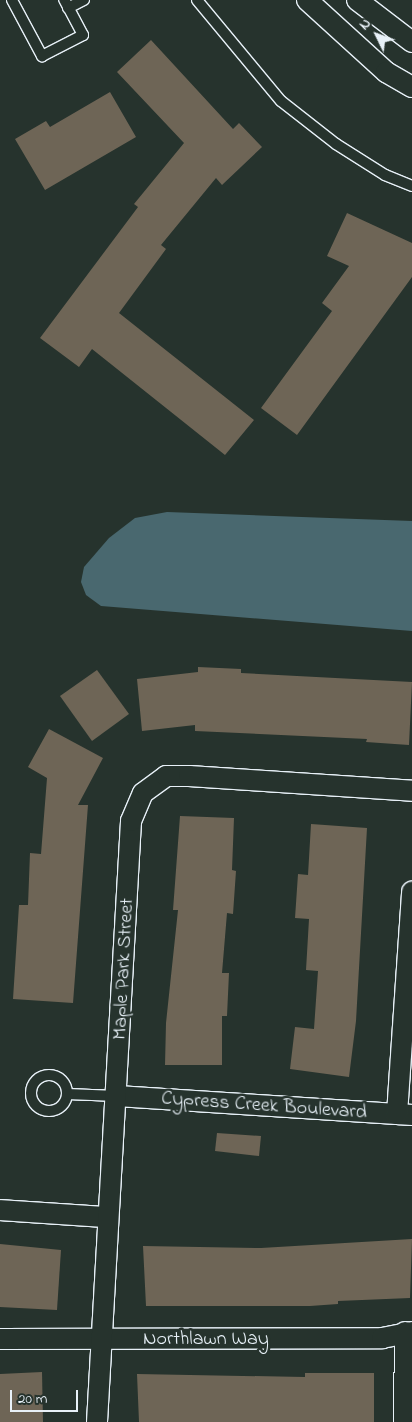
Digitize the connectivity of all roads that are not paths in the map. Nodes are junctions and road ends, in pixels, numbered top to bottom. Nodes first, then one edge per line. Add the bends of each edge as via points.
1 (12, 0) edge
2 (84, 0) edge
3 (197, 0) edge
4 (307, 0) edge
5 (357, 0) edge
6 (66, 4) edge
7 (412, 42) edge
8 (412, 87) edge
9 (412, 186) edge
10 (412, 791) edge
11 (412, 892) edge
12 (67, 1094) dead end
13 (117, 1096) junction
14 (405, 1115) edge
15 (0, 1210) edge
16 (106, 1217) junction
17 (409, 1332) edge
18 (0, 1339) edge
19 (100, 1339) junction
20 (97, 1422) edge
21 (404, 1422) edge

1 - 6 lane via 42,56 83,35
2 - 6 lane
3 - 9 lane via 281,100 336,144 385,175
4 - 8 street via 386,72
5 - 7 street
10 - 13 street, Maple Park Street via 166,776 143,792 131,821
11 - 14 street
12 - 13 lane
13 - 14 street, Cypress Creek Boulevard
13 - 16 street, Maple Park Street
15 - 16 street
16 - 19 street, Maple Park Street
17 - 19 street, Northlawn Way via 382,1338
17 - 21 street
18 - 19 street, Northlawn Way
19 - 20 street, Maple Park Street

